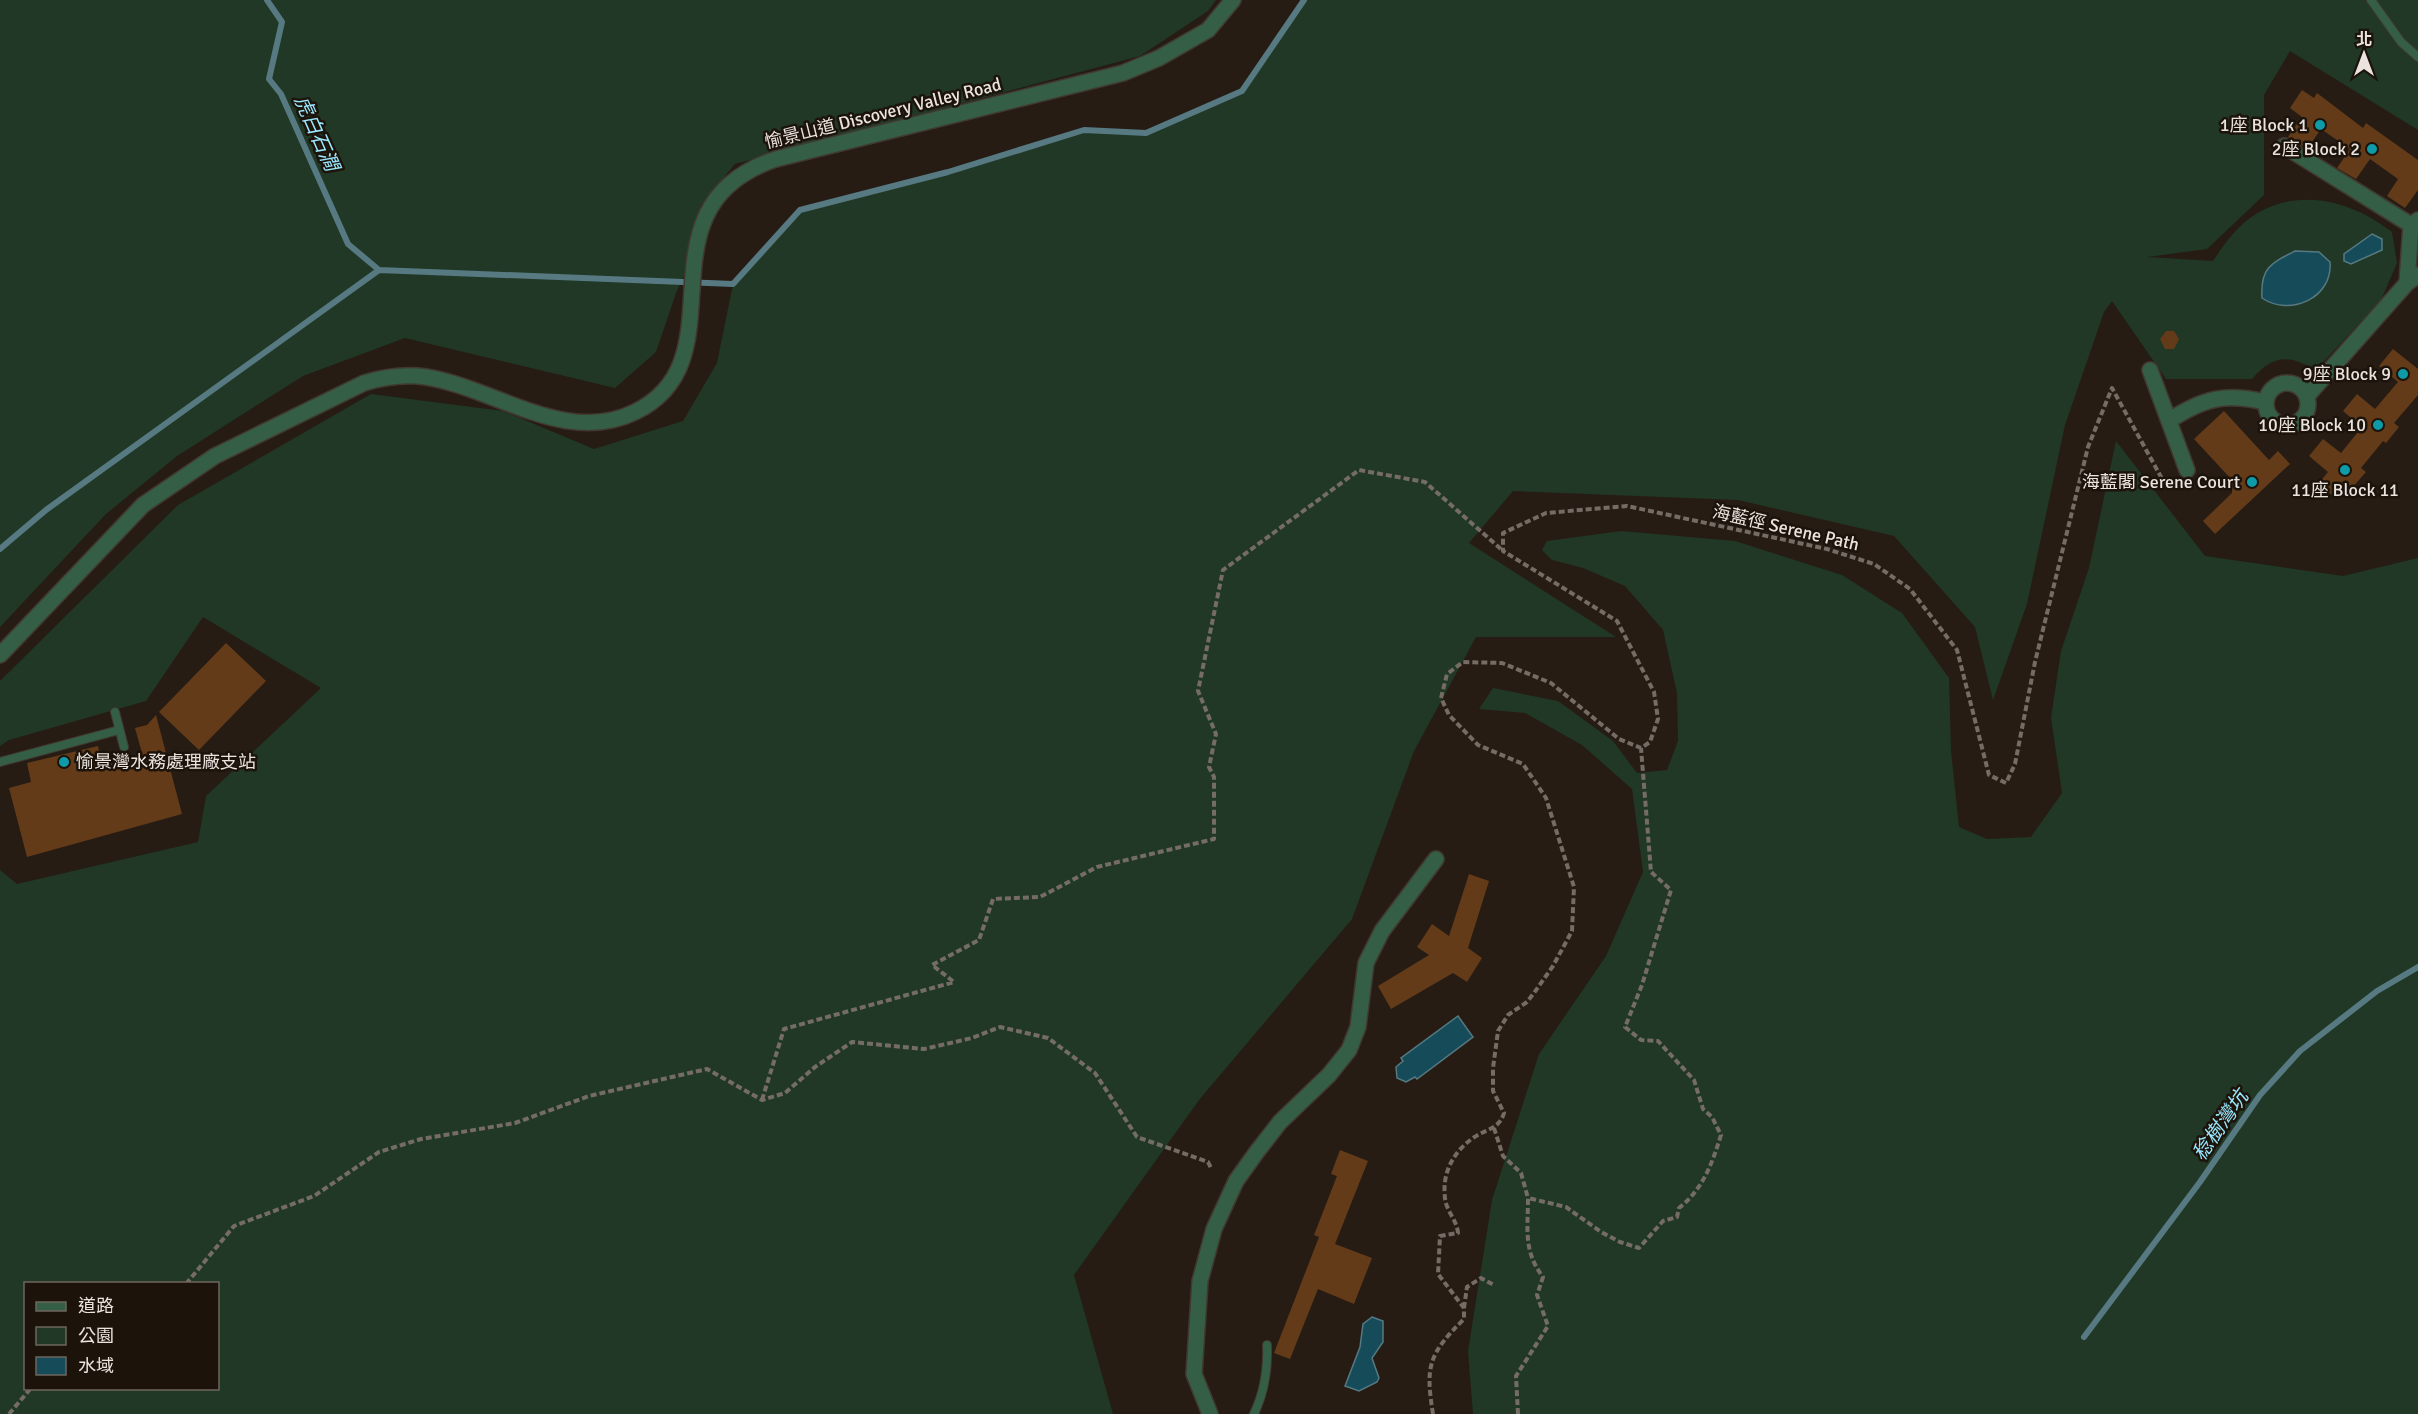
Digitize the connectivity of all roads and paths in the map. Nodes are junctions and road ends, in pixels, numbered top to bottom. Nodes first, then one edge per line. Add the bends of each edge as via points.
1 (1233, 0) edge
2 (2371, 0) edge
3 (2418, 57) edge
4 (2284, 146) dead end
5 (2414, 222) edge
6 (2413, 279) edge
7 (2150, 370) dead end
8 (2307, 396) junction
9 (2265, 402) junction
10 (2170, 420) junction
11 (2187, 470) dead end
12 (2166, 486) dead end
13 (1503, 551) junction
14 (0, 656) edge
15 (115, 712) dead end
16 (119, 730) junction
17 (124, 747) dead end
18 (1641, 748) junction
19 (0, 762) edge
20 (1436, 859) dead end
21 (762, 1100) junction
22 (1494, 1128) junction
23 (1211, 1168) dead end
24 (1528, 1197) junction
25 (188, 1282) edge
26 (1494, 1285) dead end
27 (1464, 1308) junction
28 (1267, 1345) dead end
29 (30, 1390) edge
30 (9, 1414) edge
31 (1210, 1414) edge
32 (1254, 1414) edge
33 (1433, 1414) edge
34 (1518, 1414) edge

1 - 14 street, 愉景山道 Discovery Valley Road via 1208,30 1123,73 776,159 729,182 713,201 699,231 683,357 670,382 650,403 612,421 571,422 428,377 390,377 350,389 215,456 143,505
2 - 3 lane via 2401,42
4 - 5 street
5 - 6 street
6 - 8 street
7 - 10 street
8 - 9 street via 2298,386 2284,383 2271,390
8 - 9 street via 2305,416 2288,426 2269,416
9 - 10 street via 2242,397 2215,398
10 - 11 street
12 - 13 path, 海藍徑 Serene Path via 2112,388 2088,447 2035,662 2015,764 2006,783 1989,775 1957,650 1910,589 1874,564 1827,549 1627,506 1546,513 1503,534
13 - 18 path via 1617,621 1654,692 1658,719 1650,742
13 - 21 path via 1425,482 1359,470 1223,570 1198,691 1216,734 1209,767 1214,777 1214,839 1097,867 1040,897 993,899 979,940 932,965 954,982 784,1029
15 - 16 lane
16 - 17 lane
16 - 19 lane
18 - 22 path via 1619,739 1551,683 1502,663 1462,662 1447,674 1441,698 1449,715 1478,745 1523,764 1546,798 1574,887 1572,931 1534,993 1508,1015 1498,1031 1493,1090 1504,1113
18 - 24 path via 1651,872 1671,890 1625,1027 1641,1040 1658,1041 1694,1080 1703,1109 1712,1117 1720,1136 1711,1168 1677,1216 1663,1221 1639,1248 1601,1232 1566,1207
20 - 31 street via 1382,931 1366,963 1358,1027 1349,1050 1280,1122 1236,1181 1211,1240 1200,1281 1194,1374
21 - 23 path via 785,1093 814,1067 852,1042 924,1049 999,1027 1048,1038 1065,1049 1095,1072 1137,1137 1208,1162
21 - 25 path via 707,1069 589,1096 515,1122 421,1139 379,1152 314,1196 234,1226
22 - 24 path via 1503,1156 1521,1173
22 - 27 path via 1473,1138 1445,1171 1444,1201 1458,1233 1440,1236 1438,1274
24 - 34 path via 1528,1238 1532,1262 1543,1277 1537,1295 1548,1326 1516,1376
26 - 27 path via 1481,1278 1467,1287
27 - 33 path via 1464,1319 1439,1344 1427,1379
28 - 32 lane via 1263,1396
29 - 30 path

